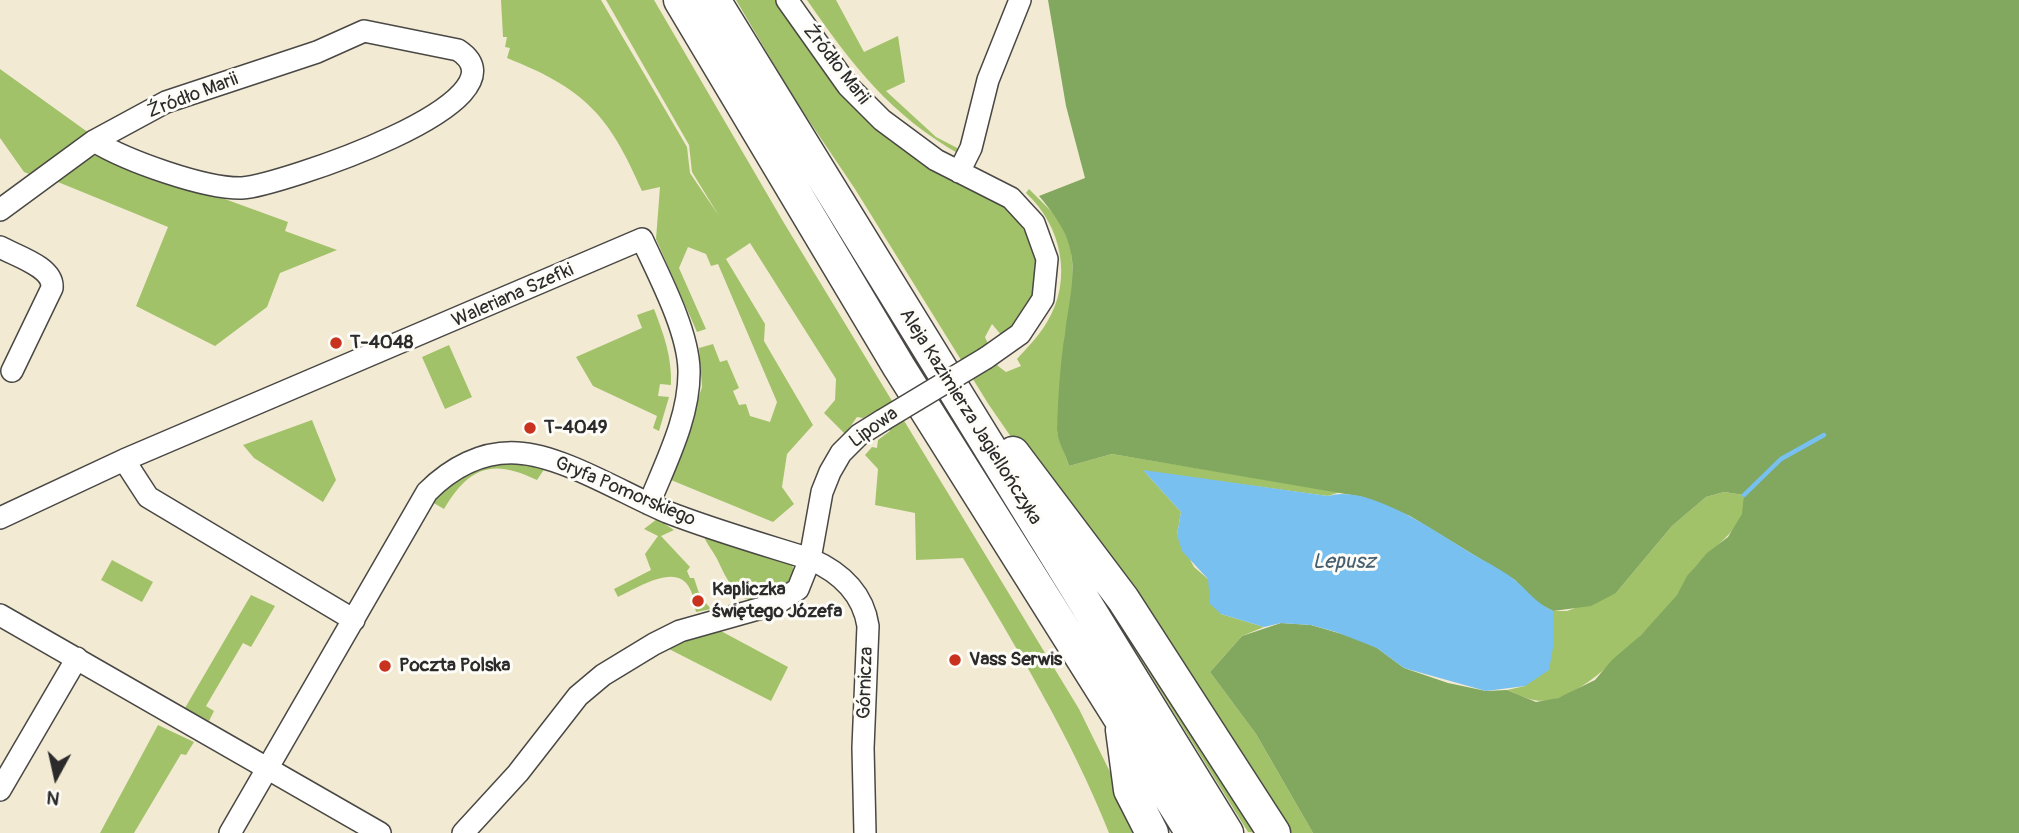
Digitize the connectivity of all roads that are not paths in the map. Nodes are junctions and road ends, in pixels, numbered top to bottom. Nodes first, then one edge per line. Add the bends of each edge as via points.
1 (680, 0) edge
2 (714, 0) edge
3 (787, 0) edge
4 (1020, 0) edge
5 (94, 141) junction
6 (959, 172) junction
7 (0, 209) edge
8 (0, 247) edge
9 (931, 354) junction
10 (12, 372) dead end
11 (124, 460) junction
12 (649, 504) junction
13 (0, 518) edge
14 (810, 559) junction
15 (0, 615) edge
16 (354, 620) junction
17 (77, 658) junction
18 (1121, 721) junction
19 (267, 770) junction
20 (0, 790) edge
21 (230, 833) edge
22 (380, 833) edge
23 (463, 833) edge
24 (865, 833) edge
25 (1152, 833) edge
26 (1192, 833) edge
27 (1227, 833) edge
28 (1273, 833) edge

1 - 18 highway, Aleja Kazimierza Jagiellończyka via 899,367
2 - 9 highway, Aleja Kazimierza Jagiellończyka
3 - 6 street, Źródło Marii via 869,108 921,150
4 - 6 street
5 - 5 street, Źródło Marii via 222,188 270,184 406,132 444,111 471,80 473,67 458,50 364,31 317,52 166,102
5 - 7 street, Źródło Marii
6 - 14 street, Lipowa, bridge via 1023,208 1040,232 1047,259 1045,292 1036,314 1020,334 859,435 841,453 822,492
8 - 10 street via 53,280
9 - 27 highway, Aleja Kazimierza Jagiellończyka
9 - 28 highway via 1000,436 1122,598
11 - 12 street, Waleriana Szefki via 642,239 685,346 689,369 683,414
11 - 13 street, Waleriana Szefki
11 - 16 street via 148,497
12 - 14 street, Gryfa Pomorskiego
12 - 16 street, Gryfa Pomorskiego via 551,460 518,453 492,454 467,463 427,492
14 - 23 street, Lipowa via 804,580 790,597 680,632 603,676 578,696 518,773
14 - 24 street, Górnicza via 849,586 866,612
15 - 17 street
16 - 19 street, Gryfa Pomorskiego
17 - 19 street
17 - 20 street
18 - 25 highway via 1130,790
18 - 26 highway, Aleja Kazimierza Jagiellończyka
19 - 21 street, Gryfa Pomorskiego
19 - 22 street

